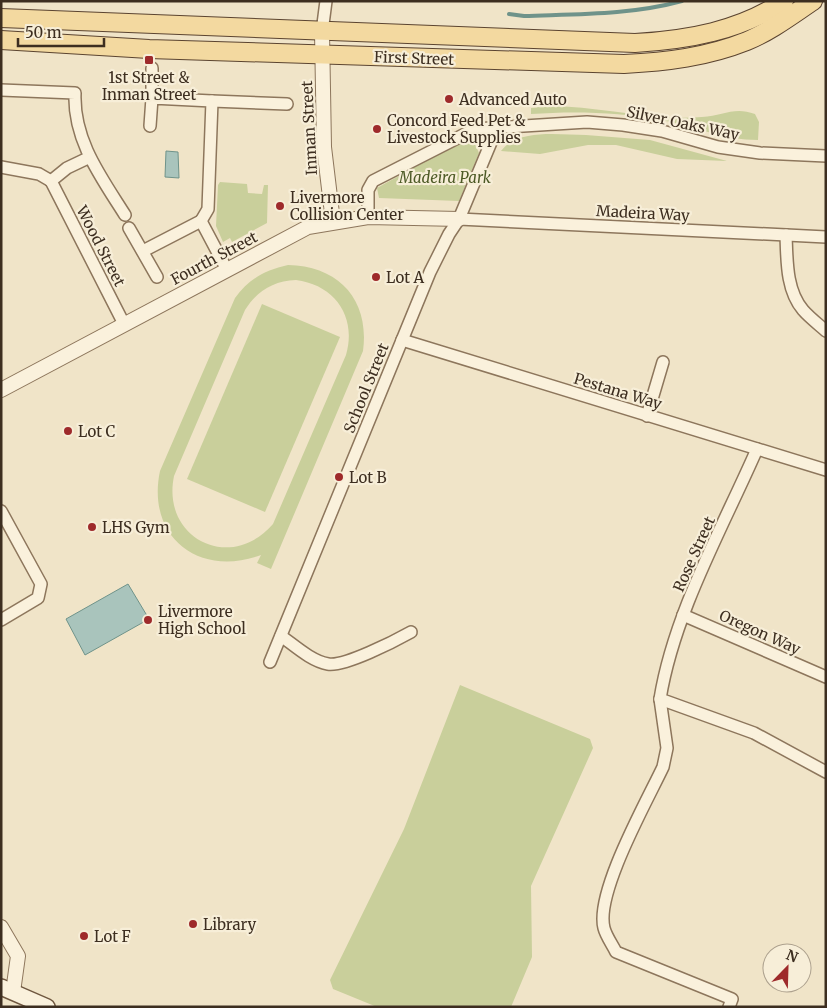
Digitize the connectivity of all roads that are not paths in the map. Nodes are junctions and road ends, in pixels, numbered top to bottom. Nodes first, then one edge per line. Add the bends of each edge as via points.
1 (326, 1) edge
2 (784, 1) edge
3 (813, 1) edge
4 (1, 18) edge
5 (322, 32) junction
6 (1, 40) edge
7 (322, 55) junction
8 (152, 68) dead end
9 (1, 90) edge
10 (152, 98) junction
11 (212, 101) junction
12 (287, 104) dead end
13 (150, 126) dead end
14 (496, 128) junction
15 (826, 156) edge
16 (88, 158) junction
17 (1, 166) edge
18 (51, 181) junction
19 (125, 215) dead end
20 (368, 217) junction
21 (459, 219) junction
22 (201, 221) junction
23 (333, 222) junction
24 (129, 228) dead end
25 (786, 235) junction
26 (826, 237) edge
27 (143, 251) junction
28 (228, 270) junction
29 (157, 277) dead end
30 (124, 324) junction
31 (826, 331) edge
32 (402, 340) junction
33 (663, 362) dead end
34 (1, 390) edge
35 (647, 416) junction
36 (757, 449) junction
37 (826, 470) edge
38 (1, 511) edge
39 (683, 615) junction
40 (1, 620) edge
41 (411, 632) dead end
42 (281, 636) junction
43 (270, 662) dead end
44 (826, 677) edge
45 (660, 699) junction
46 (826, 772) edge
47 (1, 927) edge
48 (7, 989) edge
49 (46, 1007) edge
50 (729, 1007) edge

1 - 5 street
2 - 5 main road, First Street via 744,22 705,35 635,43
3 - 7 main road, First Street via 749,40 672,61 624,64
4 - 5 main road, First Street
5 - 7 street, Inman Street
6 - 7 main road, First Street
7 - 23 street, Inman Street via 324,147
8 - 10 street
9 - 16 street via 74,93 74,110
10 - 11 street
10 - 13 street
11 - 12 street
11 - 22 street via 208,209
14 - 15 street, Silver Oaks Way via 587,122 623,125 662,131 718,147
14 - 20 street, Silver Oaks Way via 470,131 373,180 368,190
14 - 21 street, School Street
16 - 18 street via 66,168
16 - 19 street
17 - 18 street via 39,174
18 - 30 street, Wood Street
20 - 21 street, Fourth Street
20 - 23 street, Fourth Street
21 - 25 street, Madeira Way
21 - 32 street, School Street via 430,272
22 - 27 street
22 - 28 street
23 - 28 street, Fourth Street via 308,227
24 - 27 street
25 - 26 street, Madeira Way
25 - 31 street via 793,293 802,309
27 - 29 street
28 - 30 street, Fourth Street
30 - 34 street, Fourth Street
32 - 35 street, Pestana Way
32 - 42 street, School Street
33 - 35 street
35 - 36 street, Pestana Way
36 - 37 street, Pestana Way
36 - 39 street, Rose Street
38 - 40 street via 40,584 38,598
39 - 44 street, Oregon Way
39 - 45 street, Rose Street via 664,674
41 - 42 street via 354,658 328,664
42 - 43 street, School Street
45 - 46 street via 754,733
45 - 50 street, Rose Street via 667,748 663,767 610,880 603,927 616,952 732,998
47 - 48 street via 18,956
48 - 49 main road

